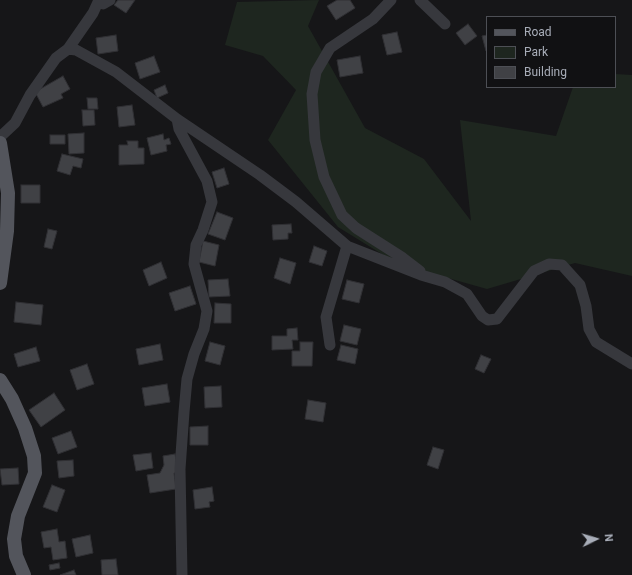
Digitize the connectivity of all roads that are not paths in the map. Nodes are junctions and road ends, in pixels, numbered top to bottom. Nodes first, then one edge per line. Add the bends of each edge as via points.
1 (110, 0) edge
2 (391, 0) edge
3 (420, 0) edge
4 (98, 1) edge
5 (445, 24) dead end
6 (68, 49) junction
7 (177, 119) junction
8 (0, 137) edge
9 (0, 143) edge
10 (347, 246) junction
11 (421, 275) junction
12 (0, 283) edge
13 (330, 345) dead end
14 (632, 364) edge
15 (0, 380) edge
16 (24, 575) edge
17 (182, 575) edge

1 - 4 street via 103,4
2 - 11 street via 373,19 330,48 316,72 312,94 314,140 324,177 342,215 356,228 419,270
3 - 5 street
4 - 6 street via 93,13
6 - 7 street via 76,50 116,72
6 - 8 street via 44,72 15,123
7 - 10 street via 296,202
7 - 17 street via 179,129 207,181 212,202 196,245 194,264 207,311 204,329 187,379 180,469
9 - 12 main road via 8,192 7,231
10 - 11 street
10 - 13 street via 326,317
11 - 14 street via 445,282 467,294 482,316 488,320 496,319 534,271 548,264 562,265 580,285 589,329 596,342
15 - 16 main road via 15,406 34,456 35,473 18,516 14,538 16,556

